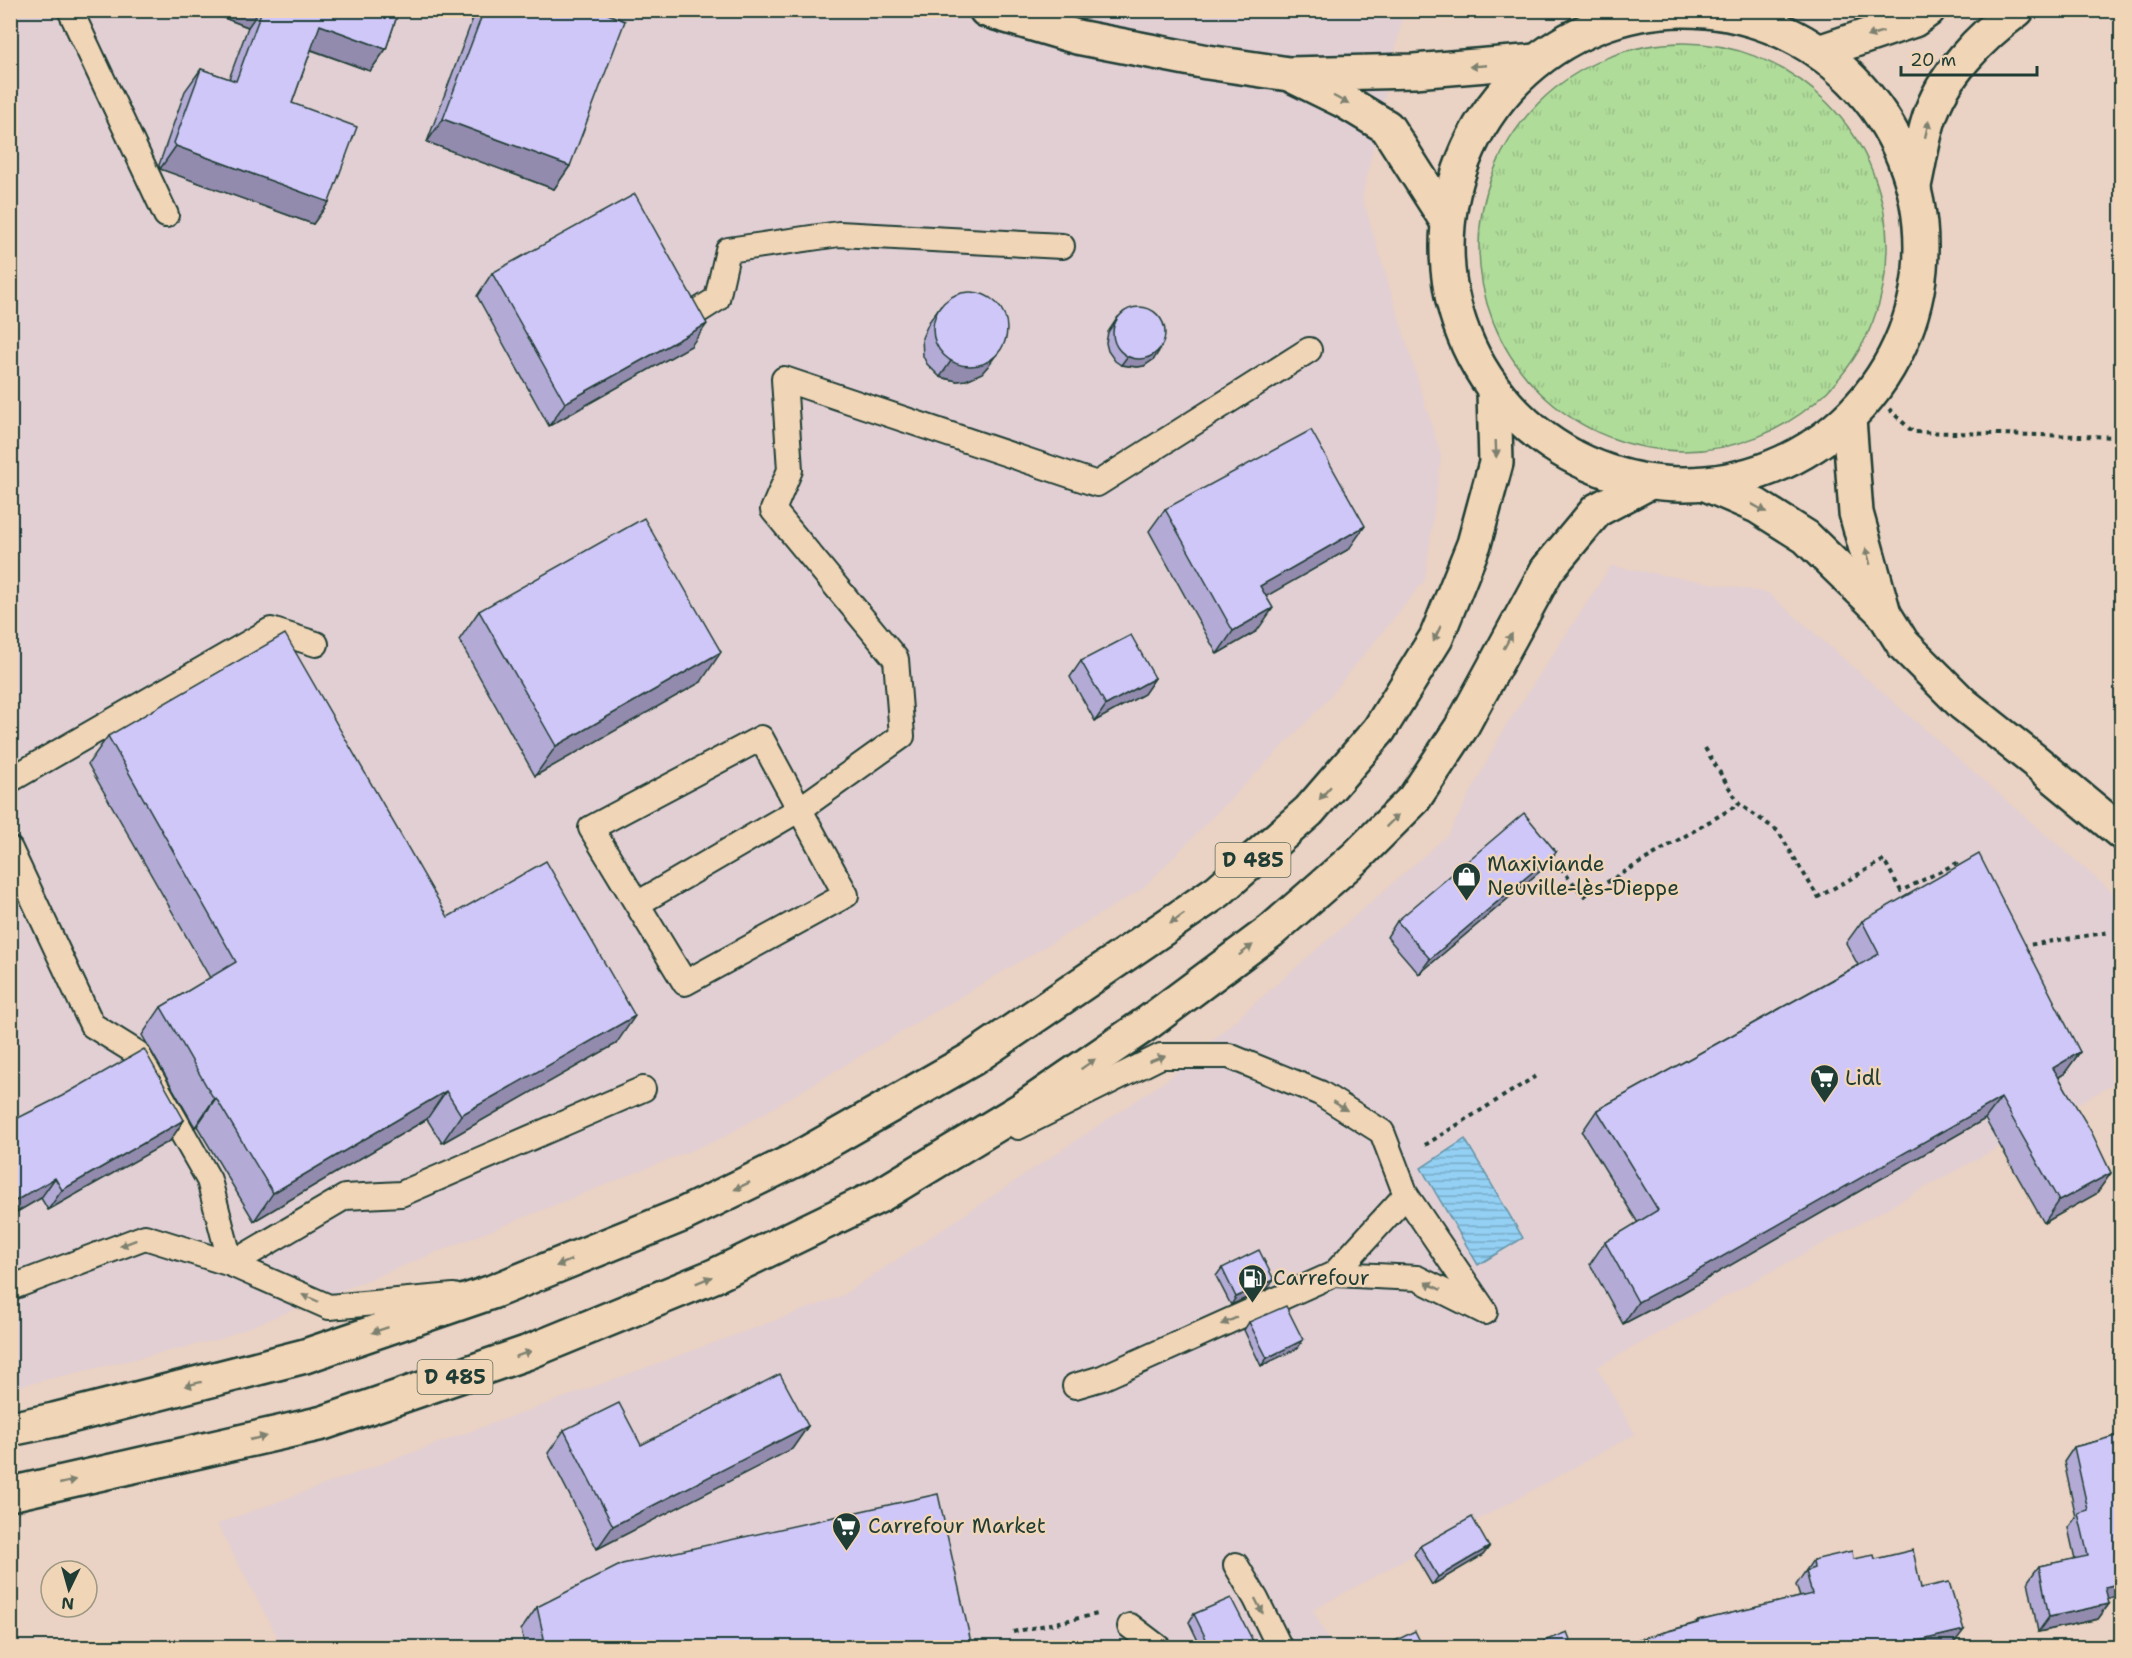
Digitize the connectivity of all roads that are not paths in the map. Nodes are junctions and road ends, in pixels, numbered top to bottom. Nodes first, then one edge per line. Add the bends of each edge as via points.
1 (70, 10) edge
2 (986, 10) edge
3 (1928, 10) edge
4 (2017, 10) edge
5 (1659, 11) edge
6 (1819, 52) junction
7 (1536, 61) junction
8 (1289, 74) junction
9 (1914, 186) junction
10 (166, 216) dead end
11 (1447, 221) junction
12 (1062, 246) dead end
13 (698, 310) edge
14 (1309, 350) dead end
15 (1494, 391) junction
16 (1849, 419) junction
17 (1650, 482) junction
18 (1706, 484) junction
19 (1883, 612) junction
20 (316, 644) dead end
21 (10, 780) edge
22 (800, 809) junction
23 (2121, 833) edge
24 (10, 849) edge
25 (637, 904) junction
26 (643, 1089) dead end
27 (1406, 1195) junction
28 (879, 1196) junction
29 (231, 1264) junction
30 (1334, 1274) junction
31 (10, 1288) edge
32 (492, 1292) junction
33 (1075, 1386) dead end
34 (10, 1429) edge
35 (10, 1494) edge
36 (1236, 1565) dead end
37 (1130, 1626) dead end
38 (1159, 1647) edge
39 (1280, 1647) edge

1 - 10 lane
2 - 8 main road via 1077,37
3 -> 6 main road via 1914,20
9 -> 4 main road via 1929,117 1953,70
5 - 6 main road via 1715,12 1769,26
5 - 7 main road via 1615,20 1574,37
6 - 9 main road via 1861,89 1893,135
7 -> 8 main road via 1414,71
7 - 11 main road via 1493,106 1482,124 1462,160
8 -> 11 main road via 1387,128
9 - 16 main road via 1922,246 1917,295 1892,363
11 - 15 main road via 1446,265 1454,310 1470,352
12 - 13 lane via 839,234 728,250 717,298
14 - 22 lane via 1097,484 784,379 790,470 773,510 896,659 902,736
15 - 17 main road via 1537,434 1590,466
15 -> 32 main road, D 485 via 1496,463 1474,544 1436,638 1379,730 1309,811 1218,891 972,1059 795,1160 682,1215
16 - 18 main road via 1806,451 1758,473
19 -> 16 main road via 1856,513
17 - 18 main road
28 -> 17 main road, D 485 via 1024,1108 1149,1022 1271,931 1356,857 1414,800 1461,728 1547,570 1597,510
18 -> 19 main road via 1757,506 1806,537
19 - 23 main road via 1903,644 1963,704
20 - 21 lane via 271,630
22 - 25 lane
22 - 25 lane via 760,738 591,828
22 - 25 lane via 846,895 685,983
24 - 29 lane via 93,1025 136,1053 209,1180
26 - 29 lane via 401,1194 345,1197
28 -> 27 lane via 1161,1056 1229,1056 1320,1093 1382,1132
27 - 30 lane
27 -> 30 lane via 1485,1312 1417,1278
35 -> 28 main road, D 485 via 323,1423 537,1348 714,1276
29 -> 31 lane via 145,1237
32 -> 29 lane via 329,1307
30 -> 33 lane via 1102,1378
32 -> 34 main road, D 485 via 305,1356
36 -> 39 lane
37 - 38 lane

